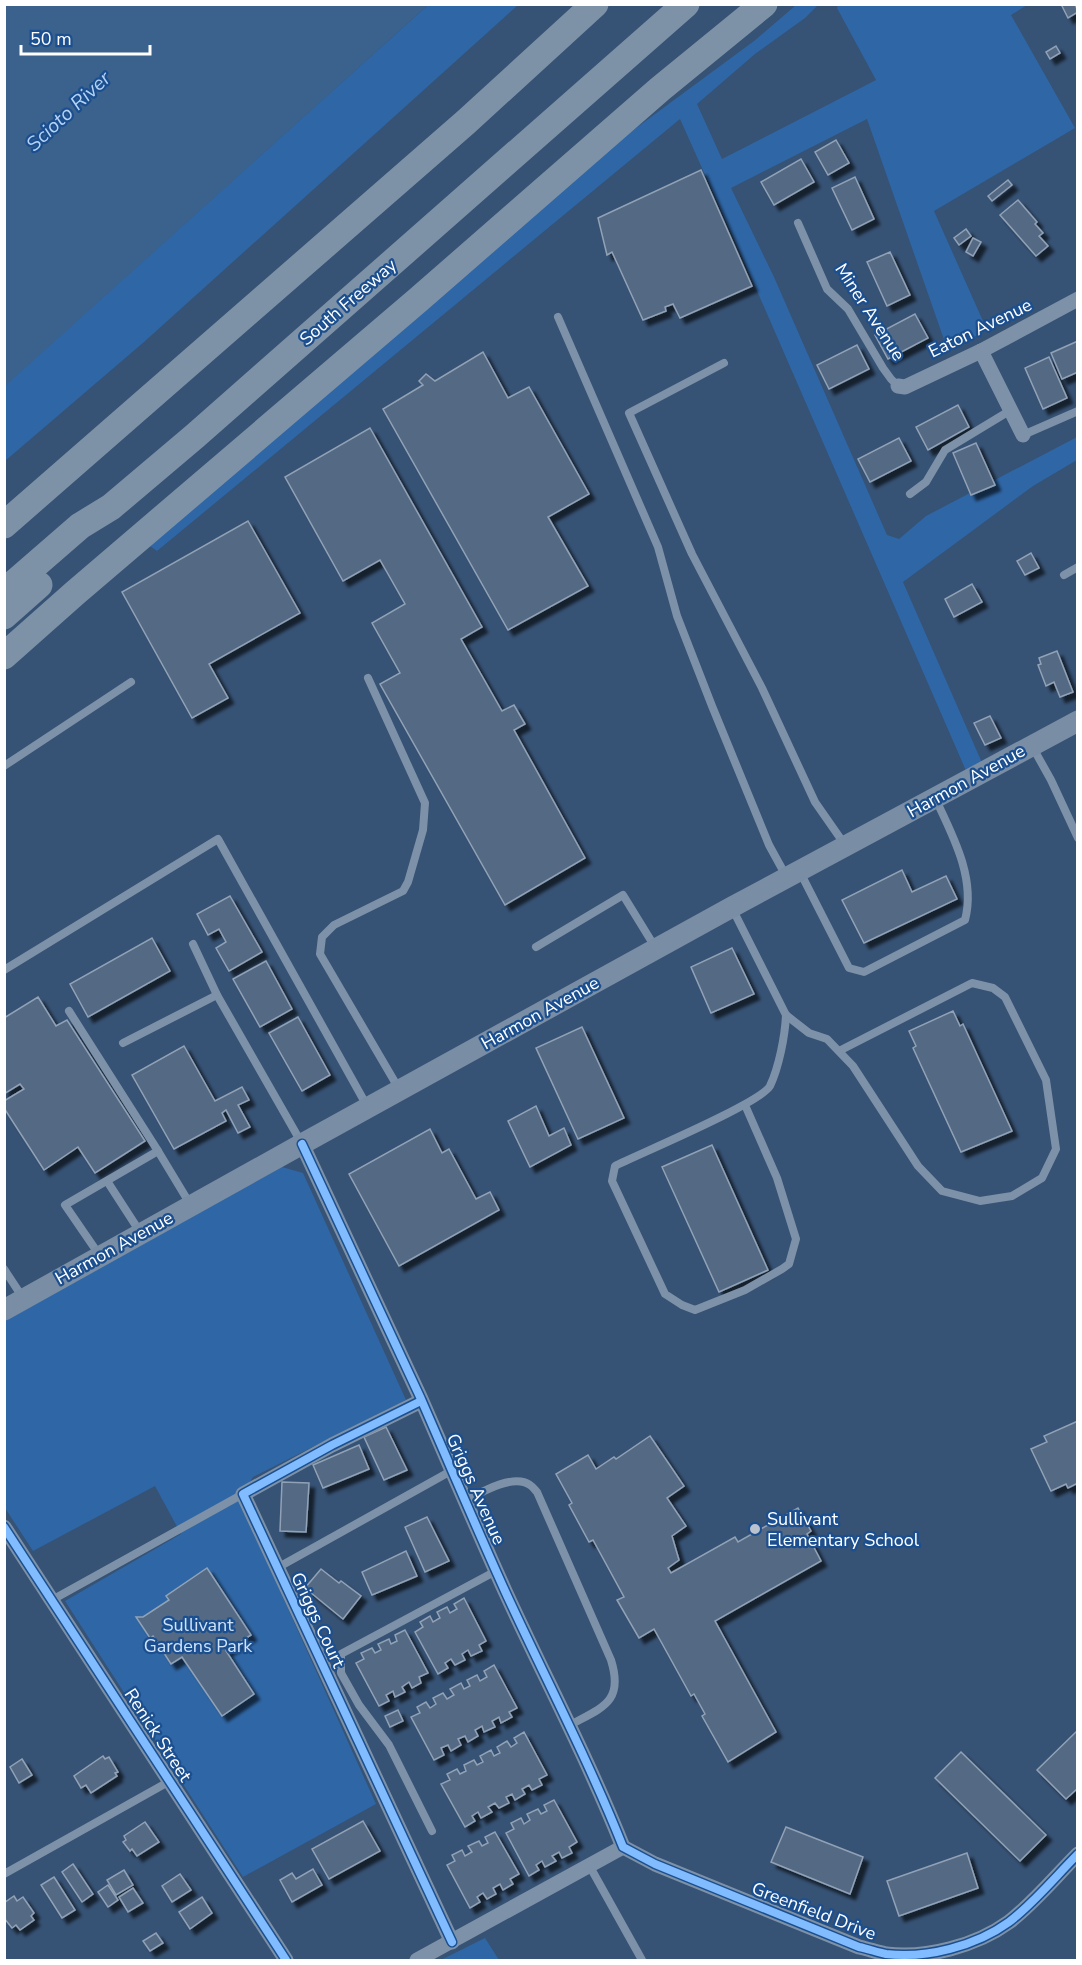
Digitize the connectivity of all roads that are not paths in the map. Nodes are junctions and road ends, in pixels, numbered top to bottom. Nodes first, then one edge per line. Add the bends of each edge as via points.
1 (595, 4) edge
2 (686, 4) edge
3 (736, 4) edge
4 (764, 4) edge
5 (660, 89) junction
6 (798, 223) dead end
7 (1077, 299) edge
8 (558, 317) dead end
9 (981, 351) junction
10 (724, 363) dead end
11 (898, 386) joint
12 (1011, 410) junction
13 (1077, 411) edge
14 (1023, 435) joint
15 (910, 494) dead end
16 (111, 507) junction
17 (4, 525) edge
18 (1077, 567) edge
19 (1064, 575) dead end
20 (4, 592) edge
21 (4, 616) edge
22 (4, 656) edge
23 (368, 678) dead end
24 (131, 682) dead end
25 (1077, 721) edge
26 (1031, 745) junction
27 (4, 766) edge
28 (934, 798) junction
29 (1077, 838) edge
30 (846, 846) junction
31 (793, 874) junction
32 (732, 907) junction
33 (193, 944) dead end
34 (536, 947) dead end
35 (656, 949) junction
36 (4, 970) edge
37 (217, 995) junction
38 (69, 1011) dead end
39 (786, 1015) junction
40 (123, 1043) dead end
41 (839, 1051) junction
42 (400, 1090) junction
43 (745, 1105) junction
44 (368, 1108) junction
45 (302, 1144) junction
46 (158, 1151) junction
47 (107, 1181) junction
48 (190, 1206) junction
49 (141, 1234) junction
50 (100, 1256) junction
51 (4, 1269) edge
52 (24, 1299) junction
53 (4, 1310) edge
54 (421, 1401) junction
55 (451, 1471) junction
56 (243, 1494) junction
57 (464, 1501) junction
58 (4, 1527) edge
59 (277, 1568) junction
60 (496, 1571) junction
61 (52, 1600) junction
62 (570, 1725) junction
63 (170, 1781) junction
64 (432, 1831) dead end
65 (623, 1847) junction
66 (1077, 1854) edge
67 (590, 1865) junction
68 (4, 1874) edge
69 (452, 1942) junction
70 (940, 1956) edge
71 (282, 1959) edge
72 (417, 1960) edge
73 (642, 1960) edge

1 - 17 highway via 466,122
2 - 16 highway, South Freeway
3 - 5 highway
4 - 5 highway
5 - 22 highway
6 - 11 lane, Miner Avenue via 827,289 848,309
7 - 9 street, Eaton Avenue
8 - 31 lane via 658,547 677,616 769,845
9 - 11 street, Eaton Avenue via 905,387
9 - 12 street
10 - 30 lane via 630,413 692,554 762,688 815,802
12 - 14 street
12 - 15 lane via 945,450 926,482
13 - 14 lane
16 - 20 highway, South Freeway via 80,526
16 - 21 highway via 89,540
18 - 19 lane
23 - 42 lane via 424,803 423,830 403,891 334,925 322,937 320,954
24 - 27 lane
25 - 26 main road, Harmon Avenue
26 - 28 main road, Harmon Avenue
26 - 29 lane
28 - 30 main road, Harmon Avenue
28 - 31 lane via 963,866 968,886 965,920 864,972 849,968
30 - 31 main road, Harmon Avenue
31 - 32 main road, Harmon Avenue
32 - 35 main road, Harmon Avenue
32 - 39 lane
33 - 37 lane
34 - 35 lane via 623,894
35 - 42 main road, Harmon Avenue
36 - 44 lane via 218,839
37 - 40 lane
37 - 45 lane
38 - 46 lane
39 - 41 lane via 809,1033 827,1039
39 - 43 lane via 784,1037 769,1088
41 - 41 lane via 853,1065 918,1166 942,1191 980,1201 1012,1196 1042,1178 1056,1149 1046,1080 1005,997 993,988 972,983
42 - 44 main road, Harmon Avenue
43 - 43 lane via 615,1166 612,1181 665,1294 695,1310 745,1290 782,1269 789,1264 796,1239 777,1178
44 - 45 main road, Harmon Avenue
45 - 48 main road, Harmon Avenue
45 - 54 street, Griggs Avenue
46 - 47 lane
46 - 48 lane
47 - 49 lane
47 - 50 lane via 65,1205
48 - 49 main road, Harmon Avenue
49 - 50 main road, Harmon Avenue
50 - 52 main road, Harmon Avenue
51 - 52 lane
52 - 53 main road, Harmon Avenue
54 - 55 street, Griggs Avenue
54 - 56 street via 332,1444
55 - 57 street, Griggs Avenue
55 - 59 lane
56 - 59 street, Griggs Court
56 - 61 lane
57 - 60 street, Griggs Avenue
57 - 62 lane via 509,1482 530,1484 537,1492 616,1677 614,1694 606,1704
58 - 61 street, Renick Street
59 - 69 street, Griggs Court
60 - 62 street, Griggs Avenue
60 - 64 lane via 341,1654 341,1673 389,1745
61 - 63 street, Renick Street
62 - 65 street, Griggs Avenue
63 - 68 lane
63 - 71 street, Renick Street
65 - 67 street
65 - 70 street, Greenfield Drive via 859,1947 886,1954
66 - 70 street, Greenfield Drive via 1009,1922
67 - 69 street
67 - 73 lane
69 - 72 street

